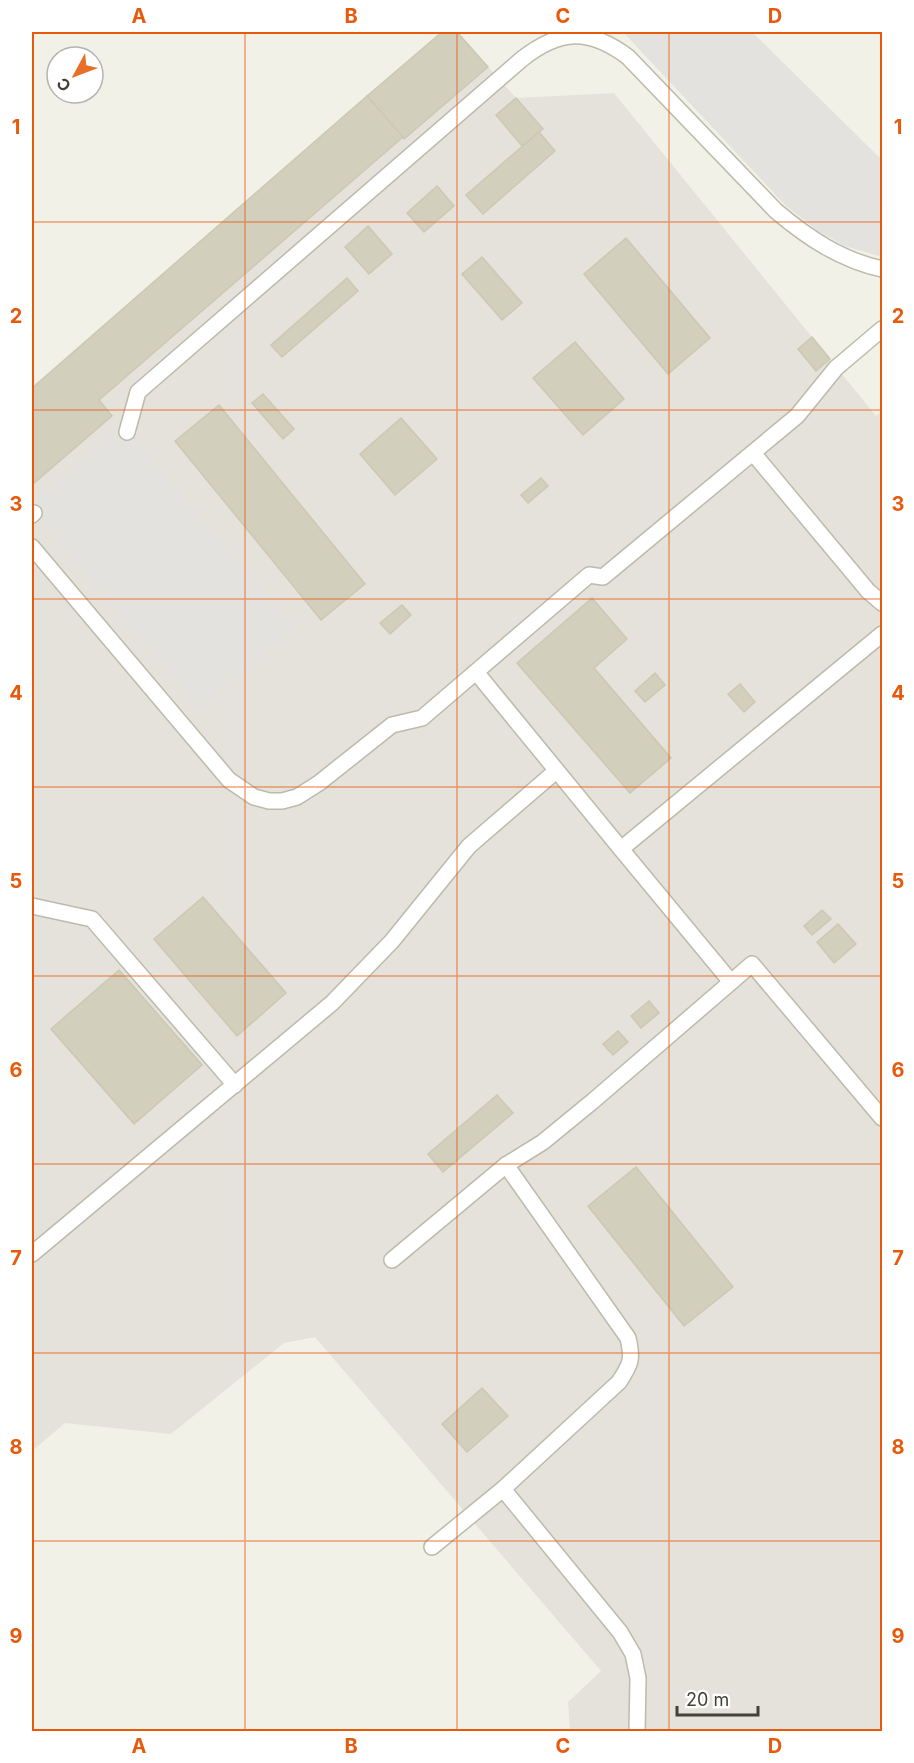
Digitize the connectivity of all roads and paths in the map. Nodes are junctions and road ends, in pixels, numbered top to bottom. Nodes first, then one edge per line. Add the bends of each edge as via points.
1 (596, 34) edge
2 (882, 269) edge
3 (882, 328) edge
4 (127, 432) dead end
5 (753, 453) junction
6 (32, 547) edge
7 (882, 603) edge
8 (882, 634) edge
9 (476, 672) junction
10 (556, 771) junction
11 (621, 849) junction
12 (32, 906) edge
13 (731, 982) junction
14 (234, 1085) junction
15 (882, 1118) edge
16 (506, 1165) junction
17 (32, 1254) edge
18 (392, 1260) dead end
19 (503, 1489) junction
20 (432, 1548) dead end
21 (637, 1731) edge

1 - 2 lane via 628,57 748,183 803,234 827,249
1 - 4 lane via 557,38 522,59 138,392
3 - 5 lane via 836,368 797,416
5 - 7 lane
5 - 9 lane via 603,577 589,575
6 - 9 lane via 229,780 254,797 276,801 297,797 392,725 422,718
8 - 11 lane
9 - 10 lane
10 - 11 lane
10 - 14 lane via 469,846 392,941 333,1003
11 - 13 lane
12 - 14 lane via 92,919
13 - 15 lane via 752,964
13 - 16 lane via 543,1142
14 - 17 lane
16 - 18 lane
16 - 19 lane via 628,1338 632,1354 619,1382
19 - 20 lane
19 - 21 lane via 620,1632 633,1654 638,1678

